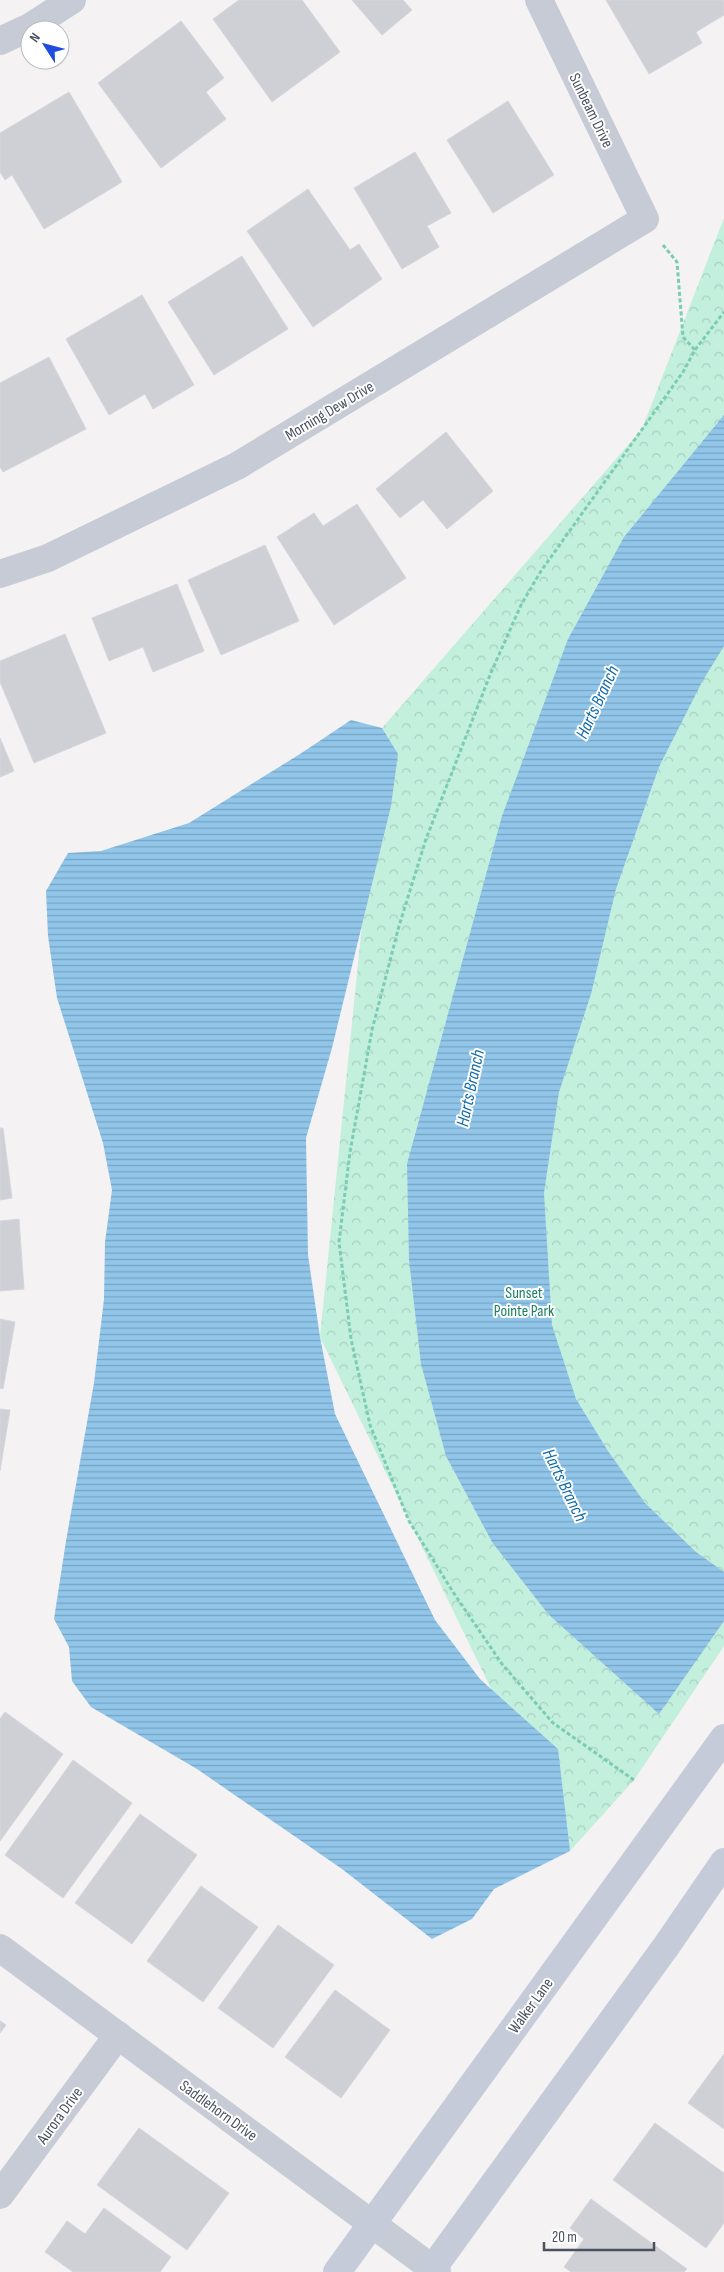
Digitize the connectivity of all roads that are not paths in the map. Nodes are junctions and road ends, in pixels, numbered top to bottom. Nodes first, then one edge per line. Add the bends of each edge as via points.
1 (72, 0) edge
2 (539, 0) edge
3 (0, 41) edge
4 (645, 219) joint
5 (0, 574) edge
6 (724, 1738) edge
7 (724, 1862) edge
8 (0, 1948) edge
9 (118, 2035) junction
10 (0, 2195) edge
11 (372, 2224) junction
12 (433, 2271) edge
13 (337, 2272) edge

1 - 3 street via 30,27
2 - 4 street, Sunbeam Drive
4 - 5 street, Morning Dew Drive via 237,466 48,558
6 - 11 street, Walker Lane
7 - 12 street
8 - 9 street, Saddlehorn Drive
9 - 10 street, Aurora Drive
9 - 11 street, Saddlehorn Drive
11 - 12 street, Saddlehorn Drive
11 - 13 street, Walker Lane

